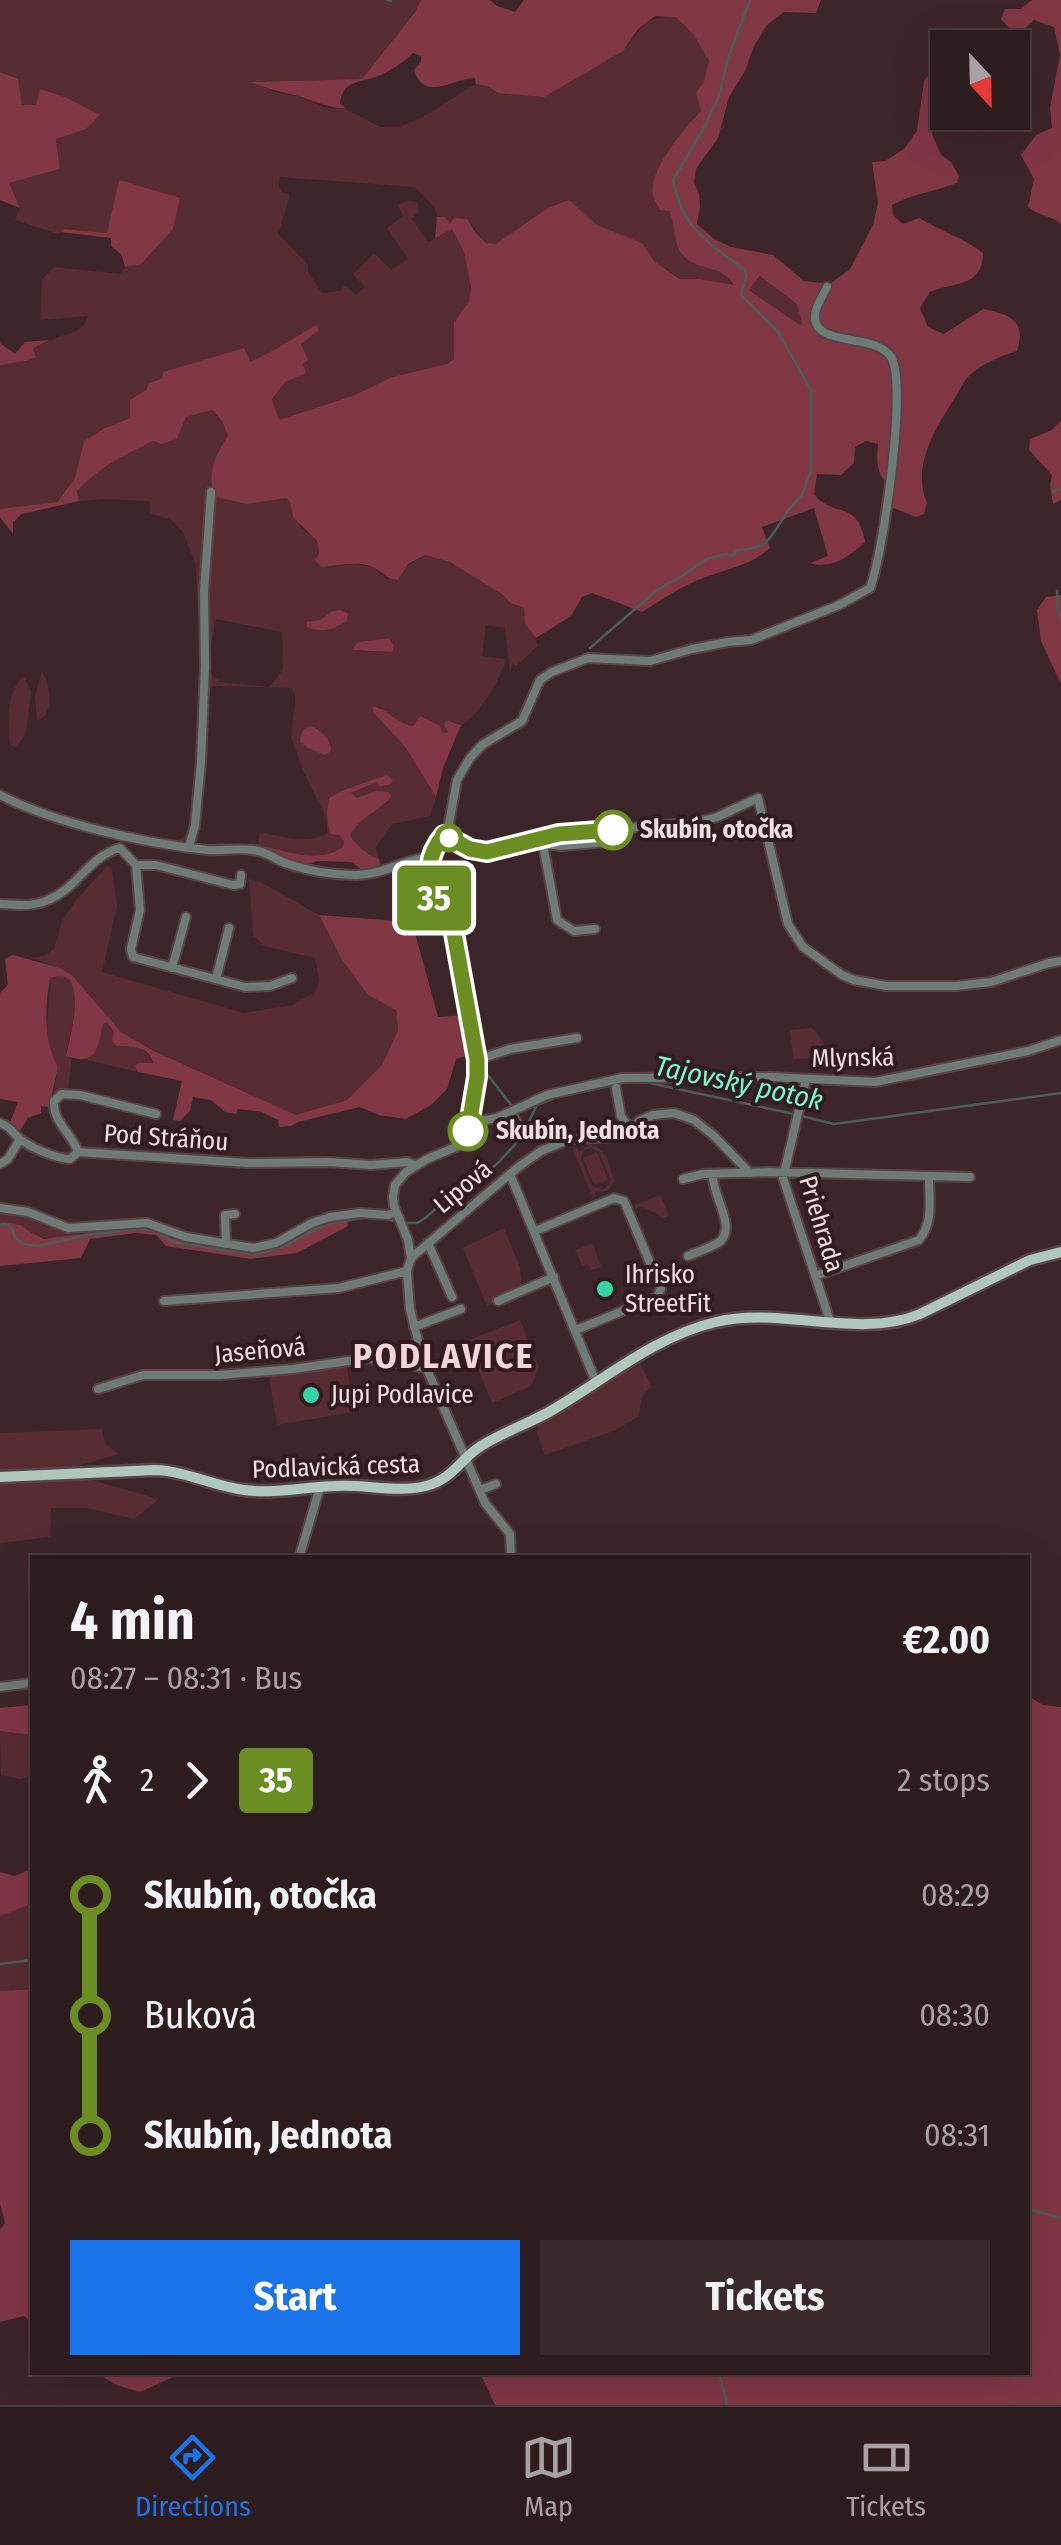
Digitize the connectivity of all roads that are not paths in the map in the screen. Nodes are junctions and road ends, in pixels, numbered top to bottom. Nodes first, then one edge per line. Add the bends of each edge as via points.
1 (827, 287) dead end
2 (211, 492) dead end
3 (0, 795) edge
4 (444, 835) junction
5 (542, 841) junction
6 (607, 842) dead end
7 (188, 847) junction
8 (430, 856) junction
9 (136, 865) junction
10 (241, 876) dead end
11 (0, 904) edge
12 (186, 917) dead end
13 (230, 928) dead end
14 (594, 929) dead end
15 (1061, 961) edge
16 (172, 968) junction
17 (292, 978) dead end
18 (216, 979) junction
19 (577, 1038) dead end
20 (1061, 1040) edge
21 (477, 1060) junction
22 (806, 1079) junction
23 (616, 1088) dead end
24 (156, 1114) dead end
25 (0, 1123) edge
26 (470, 1126) junction
27 (631, 1130) junction
28 (20, 1139) junction
29 (78, 1152) junction
30 (0, 1164) edge
31 (416, 1165) junction
32 (750, 1173) junction
33 (783, 1173) junction
34 (510, 1174) junction
35 (713, 1174) junction
36 (929, 1177) junction
37 (970, 1177) dead end
38 (683, 1179) dead end
39 (0, 1208) edge
40 (227, 1215) dead end
41 (398, 1215) junction
42 (535, 1231) junction
43 (428, 1243) junction
44 (226, 1244) junction
45 (1061, 1252) edge
46 (688, 1256) dead end
47 (411, 1258) junction
48 (407, 1271) junction
49 (816, 1276) junction
50 (554, 1277) junction
51 (452, 1297) dead end
52 (163, 1301) dead end
53 (498, 1301) dead end
54 (461, 1309) dead end
55 (830, 1322) junction
56 (414, 1327) junction
57 (576, 1330) junction
58 (426, 1368) junction
59 (596, 1382) junction
60 (98, 1389) dead end
61 (466, 1459) junction
62 (0, 1477) edge
63 (496, 1484) dead end
64 (320, 1487) junction
65 (480, 1490) junction
66 (300, 1555) edge
67 (512, 1555) edge
68 (30, 1683) edge
69 (0, 1687) edge

1 - 4 street via 815,313 820,329 874,343 895,366 892,479 870,588 761,638 650,661 588,658 545,675 522,721 487,741 460,772
2 - 7 street via 201,762
3 - 7 street via 108,832
4 - 5 street via 480,852
4 - 8 street
5 - 6 street
5 - 14 street via 557,920 574,931
5 - 15 street via 698,822 758,798 794,937 854,980 978,984
7 - 8 street via 257,850 292,865 357,875
8 - 21 street via 433,896 452,922
9 - 10 street via 233,885
9 - 11 street via 114,848 44,902
9 - 16 street via 140,910 132,955
12 - 16 street
13 - 18 street
16 - 18 street
17 - 18 street via 254,987
19 - 21 street
20 - 22 street, Mlynská via 886,1081
21 - 26 street
22 - 26 street, Mlynská via 638,1076 547,1095
22 - 33 street, Priehrada
23 - 27 street
24 - 29 street, Pod Stráňou via 62,1094 54,1113
25 - 28 street
26 - 31 street via 456,1147
27 - 32 street, Lipová via 653,1115 687,1116
27 - 34 street, Lipová via 558,1143
28 - 29 street via 65,1160
28 - 30 street
29 - 31 street, Pod Stráňou
31 - 41 street via 396,1185
32 - 33 street
32 - 35 street
33 - 36 street
33 - 49 street, Priehrada
34 - 42 street
34 - 43 street, Lipová
35 - 38 street
35 - 46 street via 727,1233
36 - 37 street
36 - 49 street via 929,1221 921,1239
39 - 44 street via 56,1225 146,1224
40 - 44 street
41 - 44 street via 330,1217 264,1247
41 - 47 street
42 - 50 street
42 - 57 street via 620,1198 655,1274 661,1289 656,1297
43 - 47 street, Lipová
43 - 51 street
45 - 55 main road, Podlavická cesta via 1020,1264 911,1318
47 - 48 street
48 - 52 street via 339,1288
48 - 56 street
49 - 55 street, Priehrada
50 - 53 street
50 - 57 street
54 - 56 street
55 - 59 main road, Podlavická cesta via 714,1322
56 - 58 street
57 - 59 street
58 - 60 street, Jaseňová via 368,1358 236,1374 144,1375
58 - 61 street
59 - 61 main road, Podlavická cesta
61 - 64 main road, Podlavická cesta via 422,1486
61 - 65 street
62 - 64 main road, Podlavická cesta via 155,1470 247,1490
63 - 65 street
64 - 66 street
65 - 67 street via 510,1534
68 - 69 street

